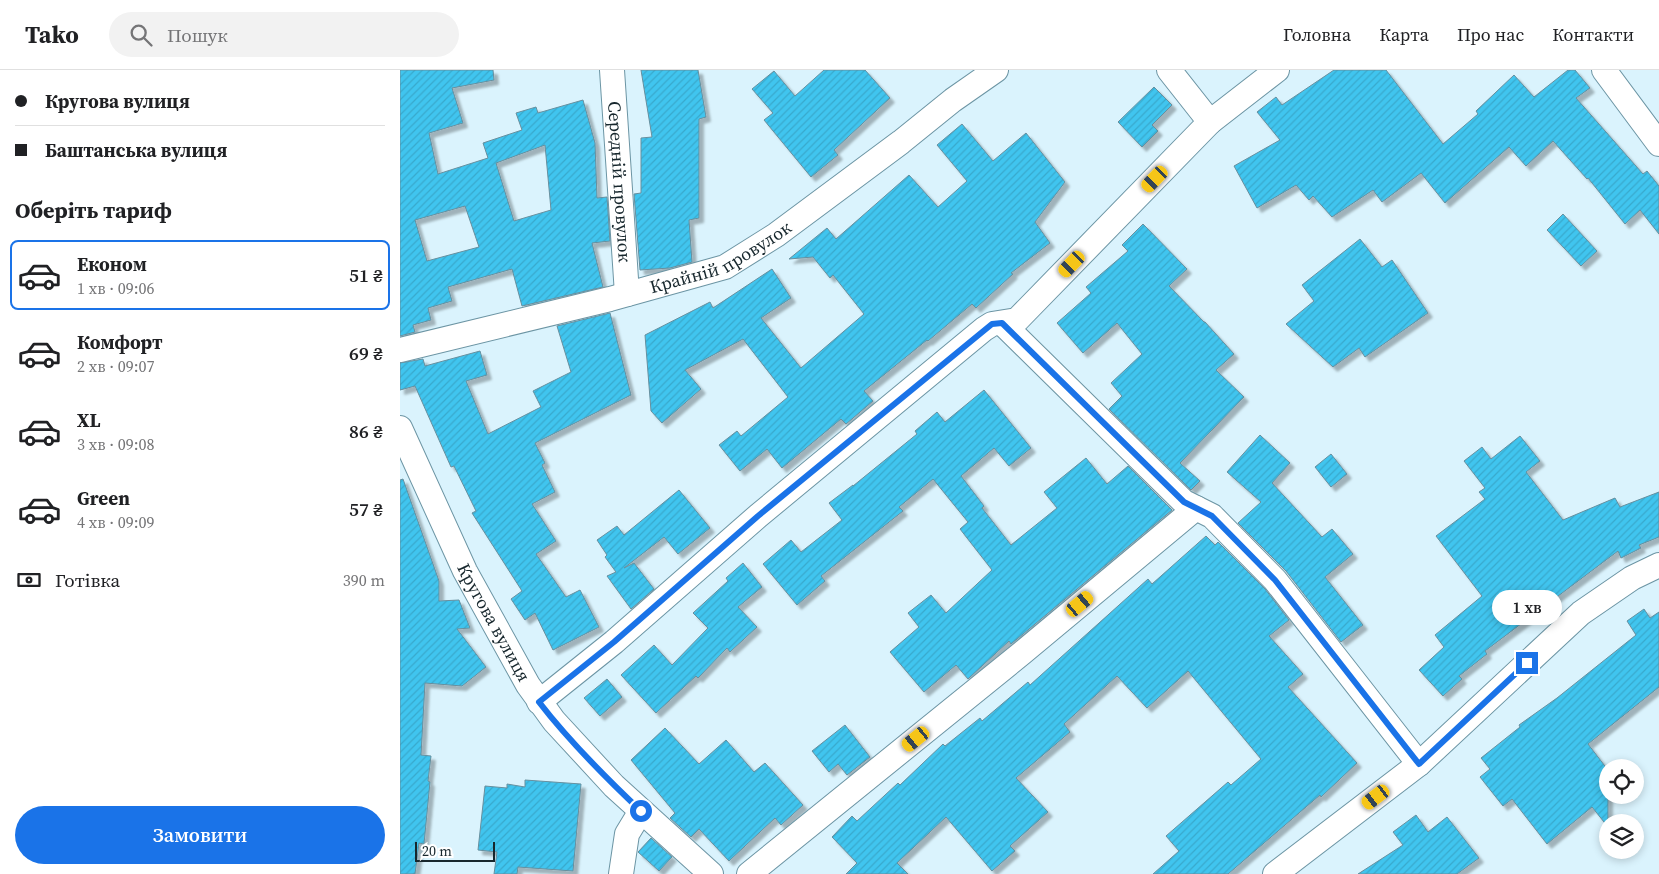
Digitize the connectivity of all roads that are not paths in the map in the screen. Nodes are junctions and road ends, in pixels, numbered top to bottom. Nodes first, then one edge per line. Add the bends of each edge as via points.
1 (612, 70) edge
2 (996, 70) edge
3 (1169, 70) edge
4 (1277, 70) edge
5 (1604, 70) edge
6 (1210, 122) junction
7 (1659, 144) edge
8 (627, 294) junction
9 (1002, 323) junction
10 (400, 350) edge
11 (400, 428) edge
12 (1196, 508) junction
13 (1659, 565) edge
14 (539, 702) junction
15 (1419, 764) junction
16 (641, 811) junction
17 (622, 874) edge
18 (711, 874) edge
19 (750, 874) edge
20 (1275, 874) edge

1 - 8 street, Середній провулок
2 - 8 street, Крайній провулок via 776,235 725,267
3 - 6 street
4 - 6 street
5 - 7 street
6 - 9 street via 1016,320
8 - 10 street, Крайній провулок
9 - 12 street via 1184,502
9 - 14 street via 984,329
11 - 14 street, Кругова вулиця via 465,571
12 - 15 street via 1212,516 1275,580
12 - 19 street
13 - 15 street via 1632,578 1581,613
14 - 16 street, Кругова вулиця
15 - 20 street
16 - 17 street via 627,834
16 - 18 street, Кругова вулиця

